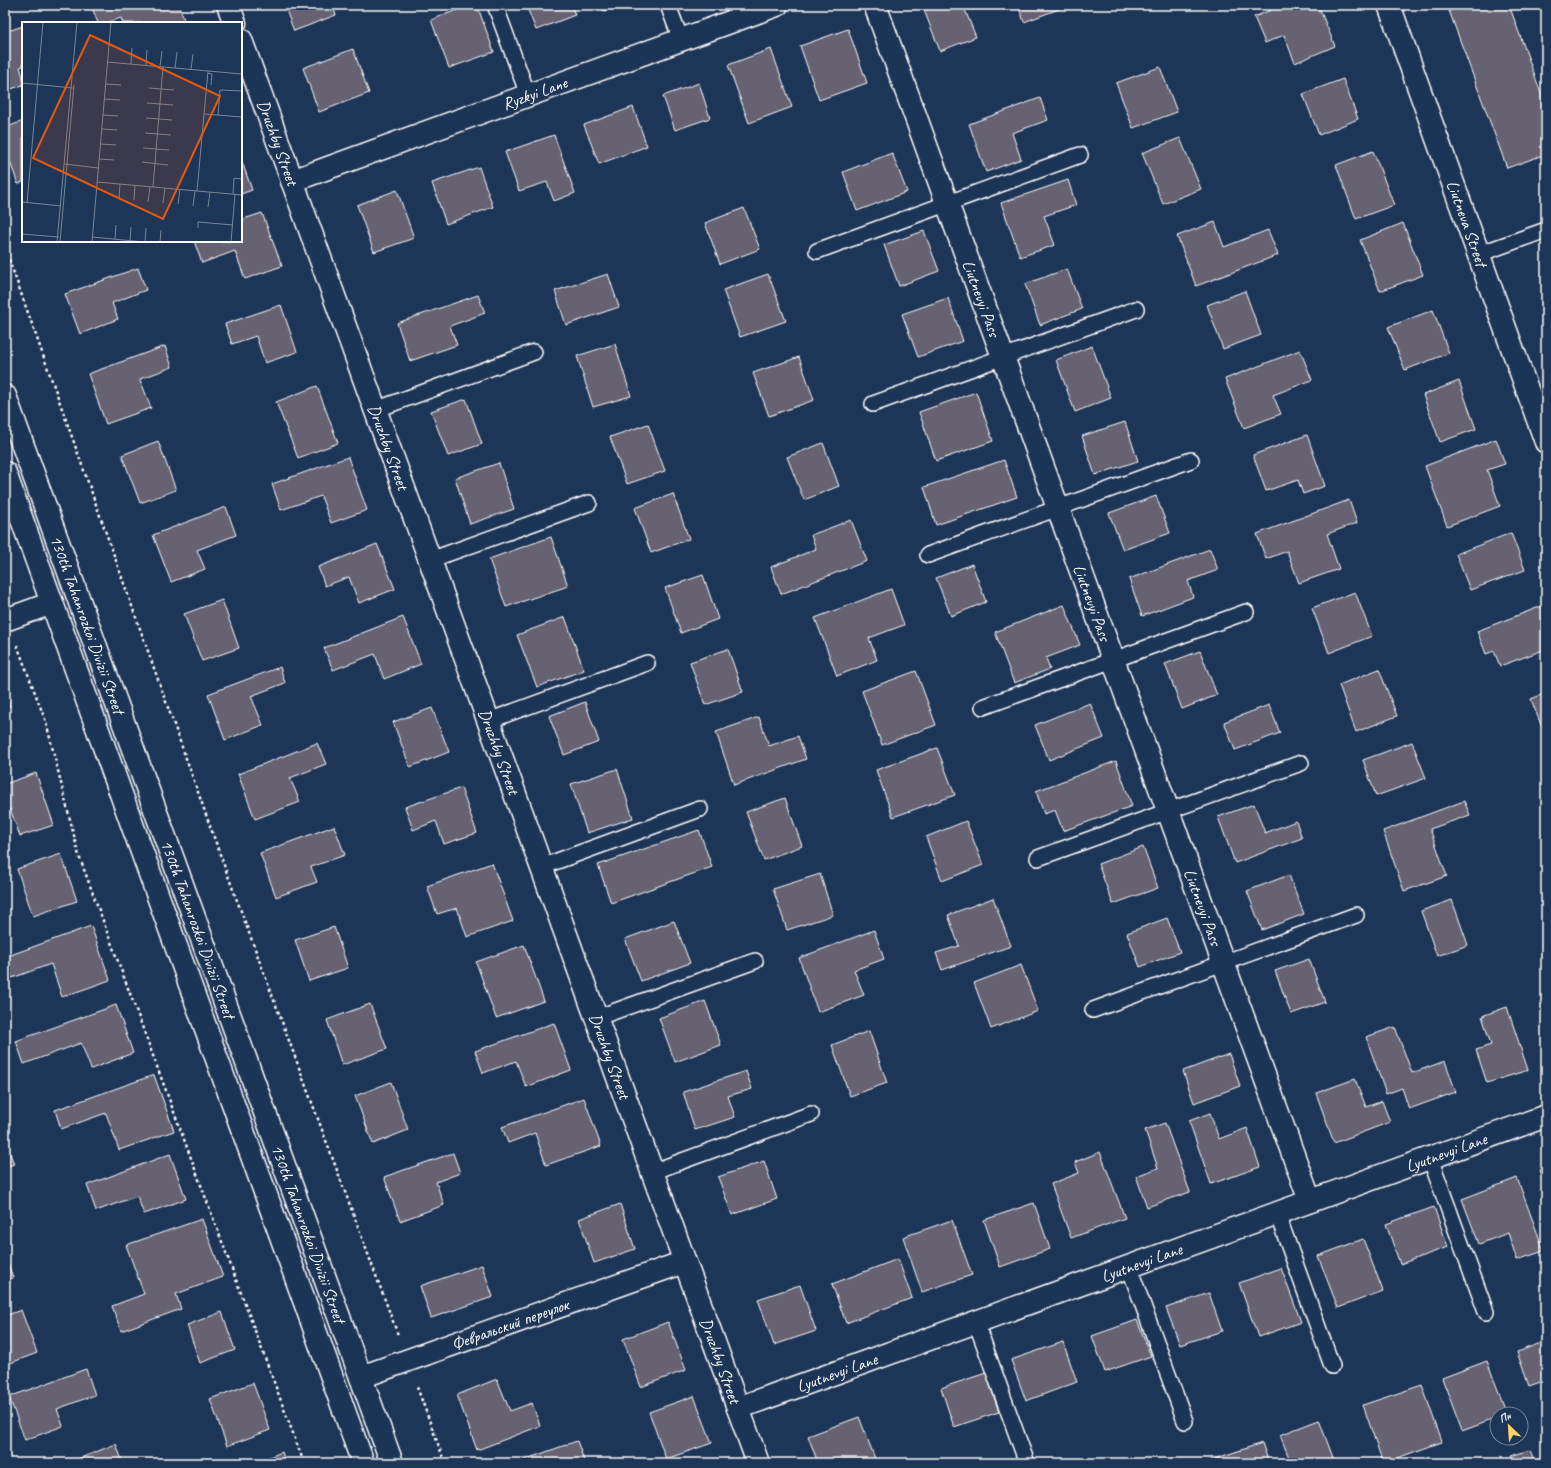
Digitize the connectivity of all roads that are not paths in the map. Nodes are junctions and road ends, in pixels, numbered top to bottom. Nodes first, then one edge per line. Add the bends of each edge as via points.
1 (228, 5) edge
2 (495, 5) edge
3 (668, 5) edge
4 (777, 5) edge
5 (875, 5) edge
6 (1389, 5) edge
7 (235, 22) edge
8 (681, 40) junction
9 (242, 43) edge
10 (528, 96) junction
11 (1080, 155) dead end
12 (292, 181) junction
13 (948, 203) junction
14 (1546, 230) edge
15 (817, 251) dead end
16 (1479, 254) junction
17 (1136, 309) dead end
18 (534, 352) dead end
19 (1003, 357) junction
20 (5, 396) edge
21 (873, 404) dead end
22 (376, 410) junction
23 (1546, 442) edge
24 (1191, 460) dead end
25 (5, 473) edge
26 (589, 503) dead end
27 (1058, 508) junction
28 (928, 555) dead end
29 (430, 560) junction
30 (77, 594) junction
31 (52, 603) junction
32 (1246, 612) dead end
33 (6, 619) edge
34 (1113, 660) junction
35 (647, 663) dead end
36 (983, 707) dead end
37 (488, 721) junction
38 (1301, 763) dead end
39 (700, 809) dead end
40 (1169, 811) junction
41 (1038, 858) dead end
42 (541, 866) junction
43 (1356, 915) dead end
44 (755, 961) dead end
45 (1224, 963) junction
46 (1093, 1010) dead end
47 (596, 1018) junction
48 (811, 1114) dead end
49 (1546, 1116) edge
50 (1430, 1158) junction
51 (652, 1172) junction
52 (1310, 1201) junction
53 (1277, 1213) junction
54 (684, 1262) junction
55 (1129, 1267) junction
56 (1486, 1312) dead end
57 (976, 1322) junction
58 (1332, 1366) dead end
59 (361, 1377) junction
60 (335, 1386) junction
61 (738, 1408) junction
62 (1185, 1421) dead end
63 (363, 1463) edge
64 (392, 1463) edge
65 (758, 1463) edge
66 (1027, 1463) edge

1 - 7 street
2 - 10 lane
3 - 8 lane
4 - 8 street, Ryzkyi Lane
5 - 13 street, Liutnevyi Pass
6 - 16 street, Liutneva Street
8 - 10 street, Ryzkyi Lane
9 - 12 street, Druzhby Street
10 - 12 street, Ryzkyi Lane
11 - 13 lane
12 - 22 street, Druzhby Street
13 - 15 lane
13 - 19 street, Liutnevyi Pass
14 - 16 lane
16 - 23 street, Liutneva Street
17 - 19 lane
18 - 22 lane
19 - 21 lane
19 - 27 street, Liutnevyi Pass
20 - 30 street, 130th Tahanrozkoi Divizii Street
22 - 29 street, Druzhby Street
24 - 27 lane
25 - 31 street, 130th Tahanrozkoi Divizii Street
26 - 29 lane
27 - 28 lane
27 - 34 street, Liutnevyi Pass
29 - 37 street, Druzhby Street
30 - 31 street
30 - 59 street, 130th Tahanrozkoi Divizii Street
31 - 33 street
31 - 60 street, 130th Tahanrozkoi Divizii Street
32 - 34 lane
34 - 36 lane
34 - 40 street, Liutnevyi Pass
35 - 37 lane
37 - 42 street, Druzhby Street
38 - 40 lane
39 - 42 lane
40 - 41 lane
40 - 45 street, Liutnevyi Pass
42 - 47 street, Druzhby Street
43 - 45 lane
44 - 47 lane
45 - 46 lane
45 - 52 street, Liutnevyi Pass
47 - 51 street, Druzhby Street
48 - 51 lane
49 - 50 street, Lyutnevyi Lane
50 - 52 street, Lyutnevyi Lane
50 - 56 lane
51 - 54 street, Druzhby Street
52 - 53 street, Lyutnevyi Lane
53 - 55 street, Lyutnevyi Lane
53 - 58 lane
54 - 59 street, Февральский переулок
54 - 61 street, Druzhby Street
55 - 57 street, Lyutnevyi Lane
55 - 62 lane
57 - 61 street, Lyutnevyi Lane
57 - 66 lane
59 - 60 street, Февральский переулок
59 - 64 street, 130th Tahanrozkoi Divizii Street
60 - 63 street, 130th Tahanrozkoi Divizii Street
61 - 65 street, Druzhby Street

